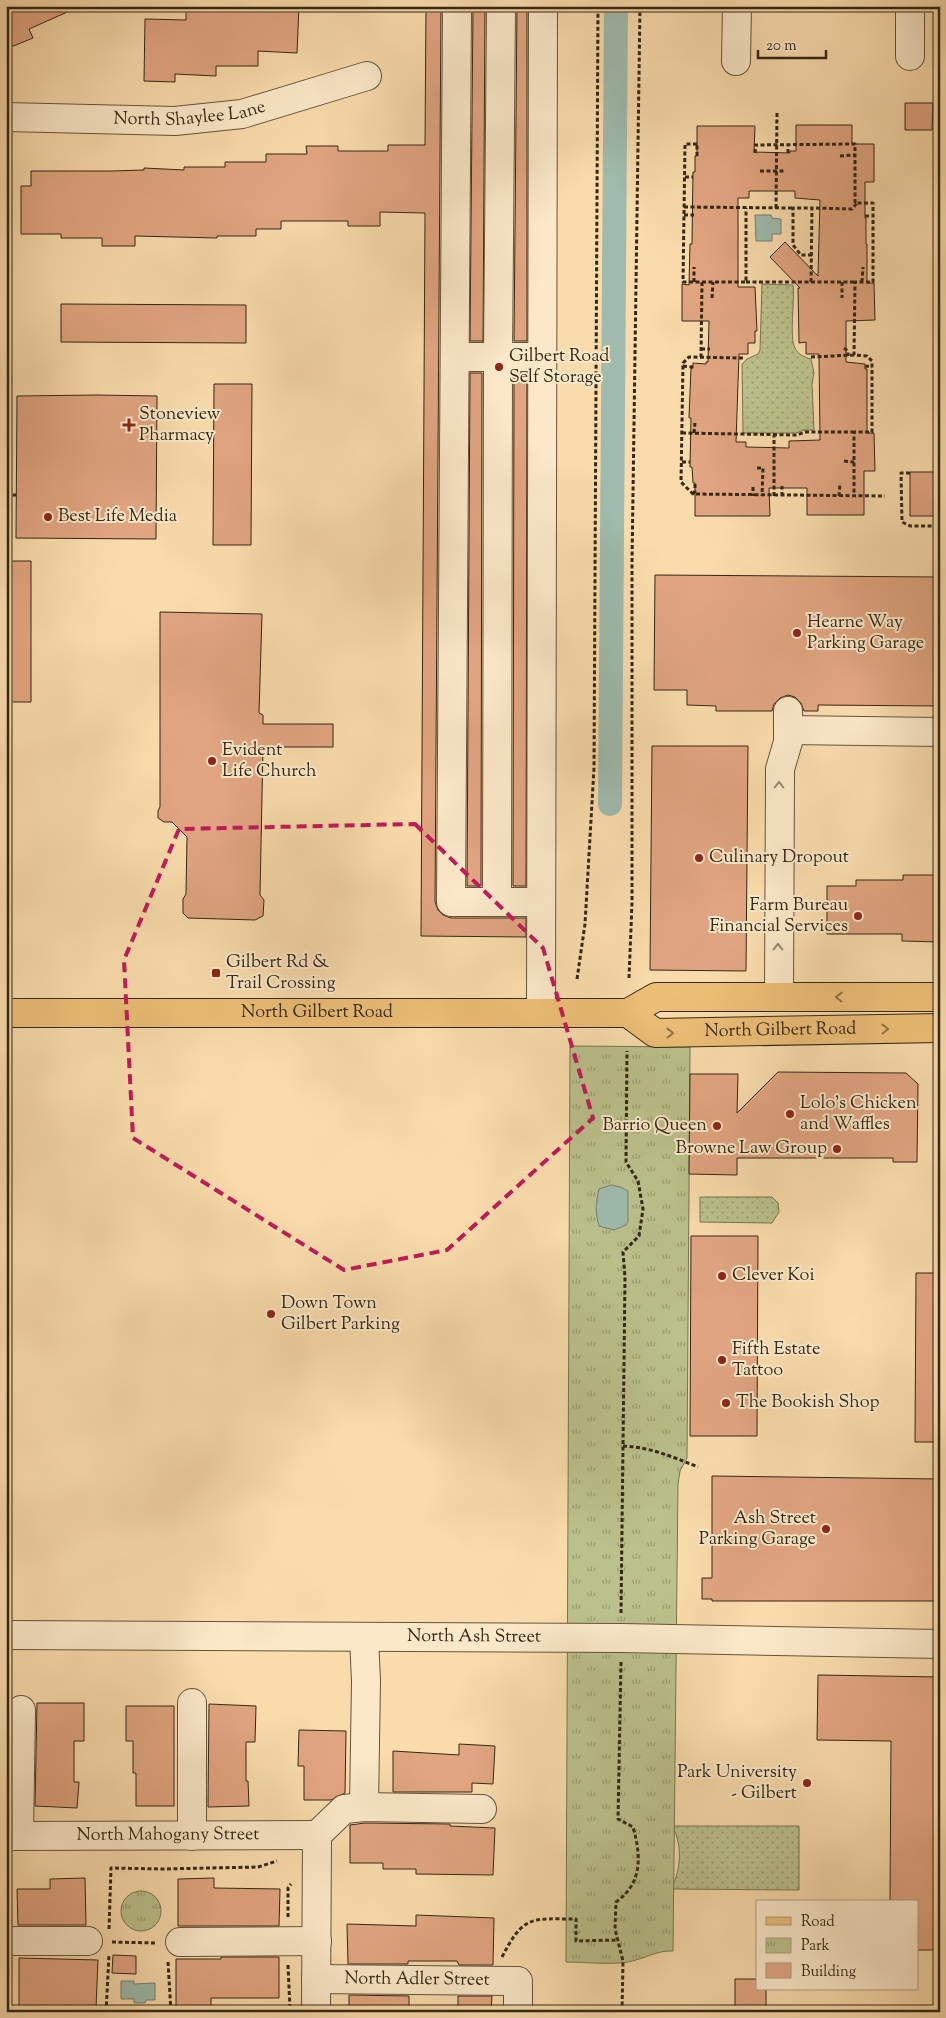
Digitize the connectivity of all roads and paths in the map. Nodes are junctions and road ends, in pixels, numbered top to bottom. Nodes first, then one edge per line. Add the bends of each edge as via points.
1 (457, 6) edge
2 (501, 6) edge
3 (543, 6) edge
4 (598, 6) edge
5 (640, 6) edge
6 (736, 6) edge
7 (910, 6) edge
8 (910, 56) dead end
9 (736, 61) dead end
10 (368, 76) dead end
11 (777, 113) dead end
12 (6, 117) edge
13 (776, 144) junction
14 (788, 145) junction
15 (755, 153) dead end
16 (788, 153) dead end
17 (697, 156) dead end
18 (840, 156) dead end
19 (854, 156) junction
20 (760, 171) dead end
21 (776, 171) junction
22 (784, 171) dead end
23 (684, 177) junction
24 (693, 177) dead end
25 (857, 203) junction
26 (684, 207) junction
27 (746, 208) junction
28 (776, 208) junction
29 (793, 208) junction
30 (812, 208) junction
31 (684, 215) junction
32 (694, 215) dead end
33 (865, 216) dead end
34 (873, 216) junction
35 (812, 255) junction
36 (694, 267) dead end
37 (863, 267) dead end
38 (841, 281) junction
39 (694, 282) junction
40 (702, 282) junction
41 (713, 282) junction
42 (735, 282) junction
43 (746, 282) junction
44 (811, 282) junction
45 (855, 282) junction
46 (862, 282) junction
47 (735, 287) dead end
48 (712, 298) dead end
49 (842, 298) dead end
50 (844, 348) dead end
51 (701, 349) junction
52 (710, 349) dead end
53 (854, 355) junction
54 (847, 356) junction
55 (455, 357) junction
56 (498, 357) junction
57 (542, 357) junction
58 (701, 357) junction
59 (811, 357) dead end
60 (743, 358) dead end
61 (846, 362) dead end
62 (683, 366) junction
63 (865, 366) dead end
64 (693, 367) dead end
65 (872, 367) junction
66 (695, 423) dead end
67 (854, 432) junction
68 (682, 433) junction
69 (694, 433) junction
70 (774, 435) junction
71 (844, 461) dead end
72 (682, 462) junction
73 (690, 462) dead end
74 (854, 462) junction
75 (757, 468) dead end
76 (910, 473) dead end
77 (695, 483) dead end
78 (840, 483) dead end
79 (782, 486) dead end
80 (753, 487) dead end
81 (693, 494) junction
82 (6, 495) edge
83 (16, 495) dead end
84 (753, 496) junction
85 (762, 496) junction
86 (774, 496) junction
87 (782, 496) junction
88 (839, 496) junction
89 (854, 496) junction
90 (885, 496) dead end
91 (940, 526) edge
92 (940, 732) edge
93 (497, 902) junction
94 (541, 902) junction
95 (629, 978) dead end
96 (577, 979) dead end
97 (779, 996) junction
98 (940, 997) edge
99 (6, 1013) edge
100 (541, 1013) junction
101 (628, 1013) junction
102 (940, 1028) edge
103 (627, 1051) dead end
104 (623, 1446) junction
105 (698, 1467) dead end
106 (621, 1617) dead end
107 (6, 1635) edge
108 (364, 1638) junction
109 (940, 1644) edge
110 (621, 1658) dead end
111 (192, 1703) dead end
112 (21, 1710) dead end
113 (354, 1808) junction
114 (482, 1809) dead end
115 (318, 1835) junction
116 (13, 1836) edge
117 (192, 1836) junction
118 (281, 1860) dead end
119 (293, 1880) dead end
120 (288, 1940) junction
121 (618, 1940) junction
122 (6, 1941) edge
123 (317, 1941) junction
124 (99, 1942) junction
125 (168, 1948) junction
126 (316, 1979) junction
127 (508, 1981) junction
128 (106, 2012) edge
129 (171, 2012) edge
130 (291, 2012) edge
131 (316, 2012) edge
132 (518, 2012) edge
133 (622, 2012) edge

1 - 55 street
2 - 56 street
3 - 57 street
4 - 96 path via 594,768 585,924
5 - 95 path
6 - 9 street
7 - 8 street
10 - 12 street, North Shaylee Lane via 242,114 175,120
11 - 13 path
13 - 14 path
13 - 15 path via 755,144
13 - 21 path
14 - 16 path
14 - 19 path via 855,144
17 - 23 path via 697,144 685,144
18 - 19 path
19 - 25 path
20 - 21 path
21 - 22 path
21 - 28 path
23 - 24 path
23 - 26 path
25 - 30 path via 852,209
25 - 34 path via 873,203
26 - 27 path
26 - 31 path
27 - 28 path
27 - 43 path
28 - 29 path
29 - 30 path
29 - 35 path via 793,245 801,255
30 - 35 path
31 - 32 path
31 - 39 path via 683,282
33 - 34 path
34 - 46 path via 873,282
35 - 44 path
36 - 39 path
37 - 46 path
38 - 44 path
38 - 45 path
38 - 49 path
39 - 40 path
40 - 41 path
40 - 51 path
41 - 42 path
41 - 48 path
42 - 43 path
42 - 47 path
43 - 44 path
45 - 46 path
45 - 53 path
50 - 54 path via 848,351
51 - 52 path
51 - 58 path
53 - 54 path
53 - 65 path via 867,356
54 - 59 path
54 - 61 path
55 - 56 street
55 - 93 street via 451,902
56 - 57 street
56 - 93 street
57 - 94 street
58 - 60 path via 710,360 729,356
58 - 62 path via 689,357
62 - 64 path
62 - 68 path
63 - 65 path
65 - 67 path via 872,432
66 - 69 path
67 - 70 path
67 - 74 path
68 - 69 path
68 - 72 path
69 - 70 path
70 - 86 path
71 - 74 path
72 - 73 path
72 - 81 path via 681,482
74 - 89 path
75 - 85 path via 763,468
76 - 91 path via 900,473 900,518 905,525
77 - 81 path
78 - 88 path
79 - 87 path
80 - 84 path
81 - 84 path
82 - 83 path
84 - 85 path
85 - 86 path
86 - 87 path
87 - 88 path
88 - 89 path
89 - 90 path
97 -> 92 street via 780,769 788,742 788,721
93 - 94 street
94 - 100 street
98 -> 97 main road, North Gilbert Road
97 - 101 main road, North Gilbert Road via 656,997
99 - 100 main road, North Gilbert Road
100 - 101 main road, North Gilbert Road
101 -> 102 main road, North Gilbert Road via 655,1033
103 - 104 path via 626,1162 638,1181 643,1209 639,1236 624,1252
104 - 105 path via 666,1454
104 - 106 path
107 - 108 street, North Ash Street
108 - 109 street, North Ash Street via 611,1638
108 - 113 street
110 - 121 path via 618,1819 634,1827 639,1862 636,1879 616,1902
111 - 117 street
112 - 116 street
113 - 114 street
113 - 115 street
115 - 117 street, North Mahogany Street
115 - 123 street
116 - 117 street, North Mahogany Street
118 - 124 path via 258,1867 110,1868
119 - 120 path via 288,1888
120 - 123 street
120 - 125 street
120 - 130 path via 288,2005
121 - 127 path via 576,1941 576,1919 529,1920 500,1958
121 - 133 path via 623,1961
122 - 124 street
123 - 126 street
124 - 125 path
124 - 128 path
125 - 129 path
126 - 127 street, North Adler Street
126 - 131 street
127 - 132 street

